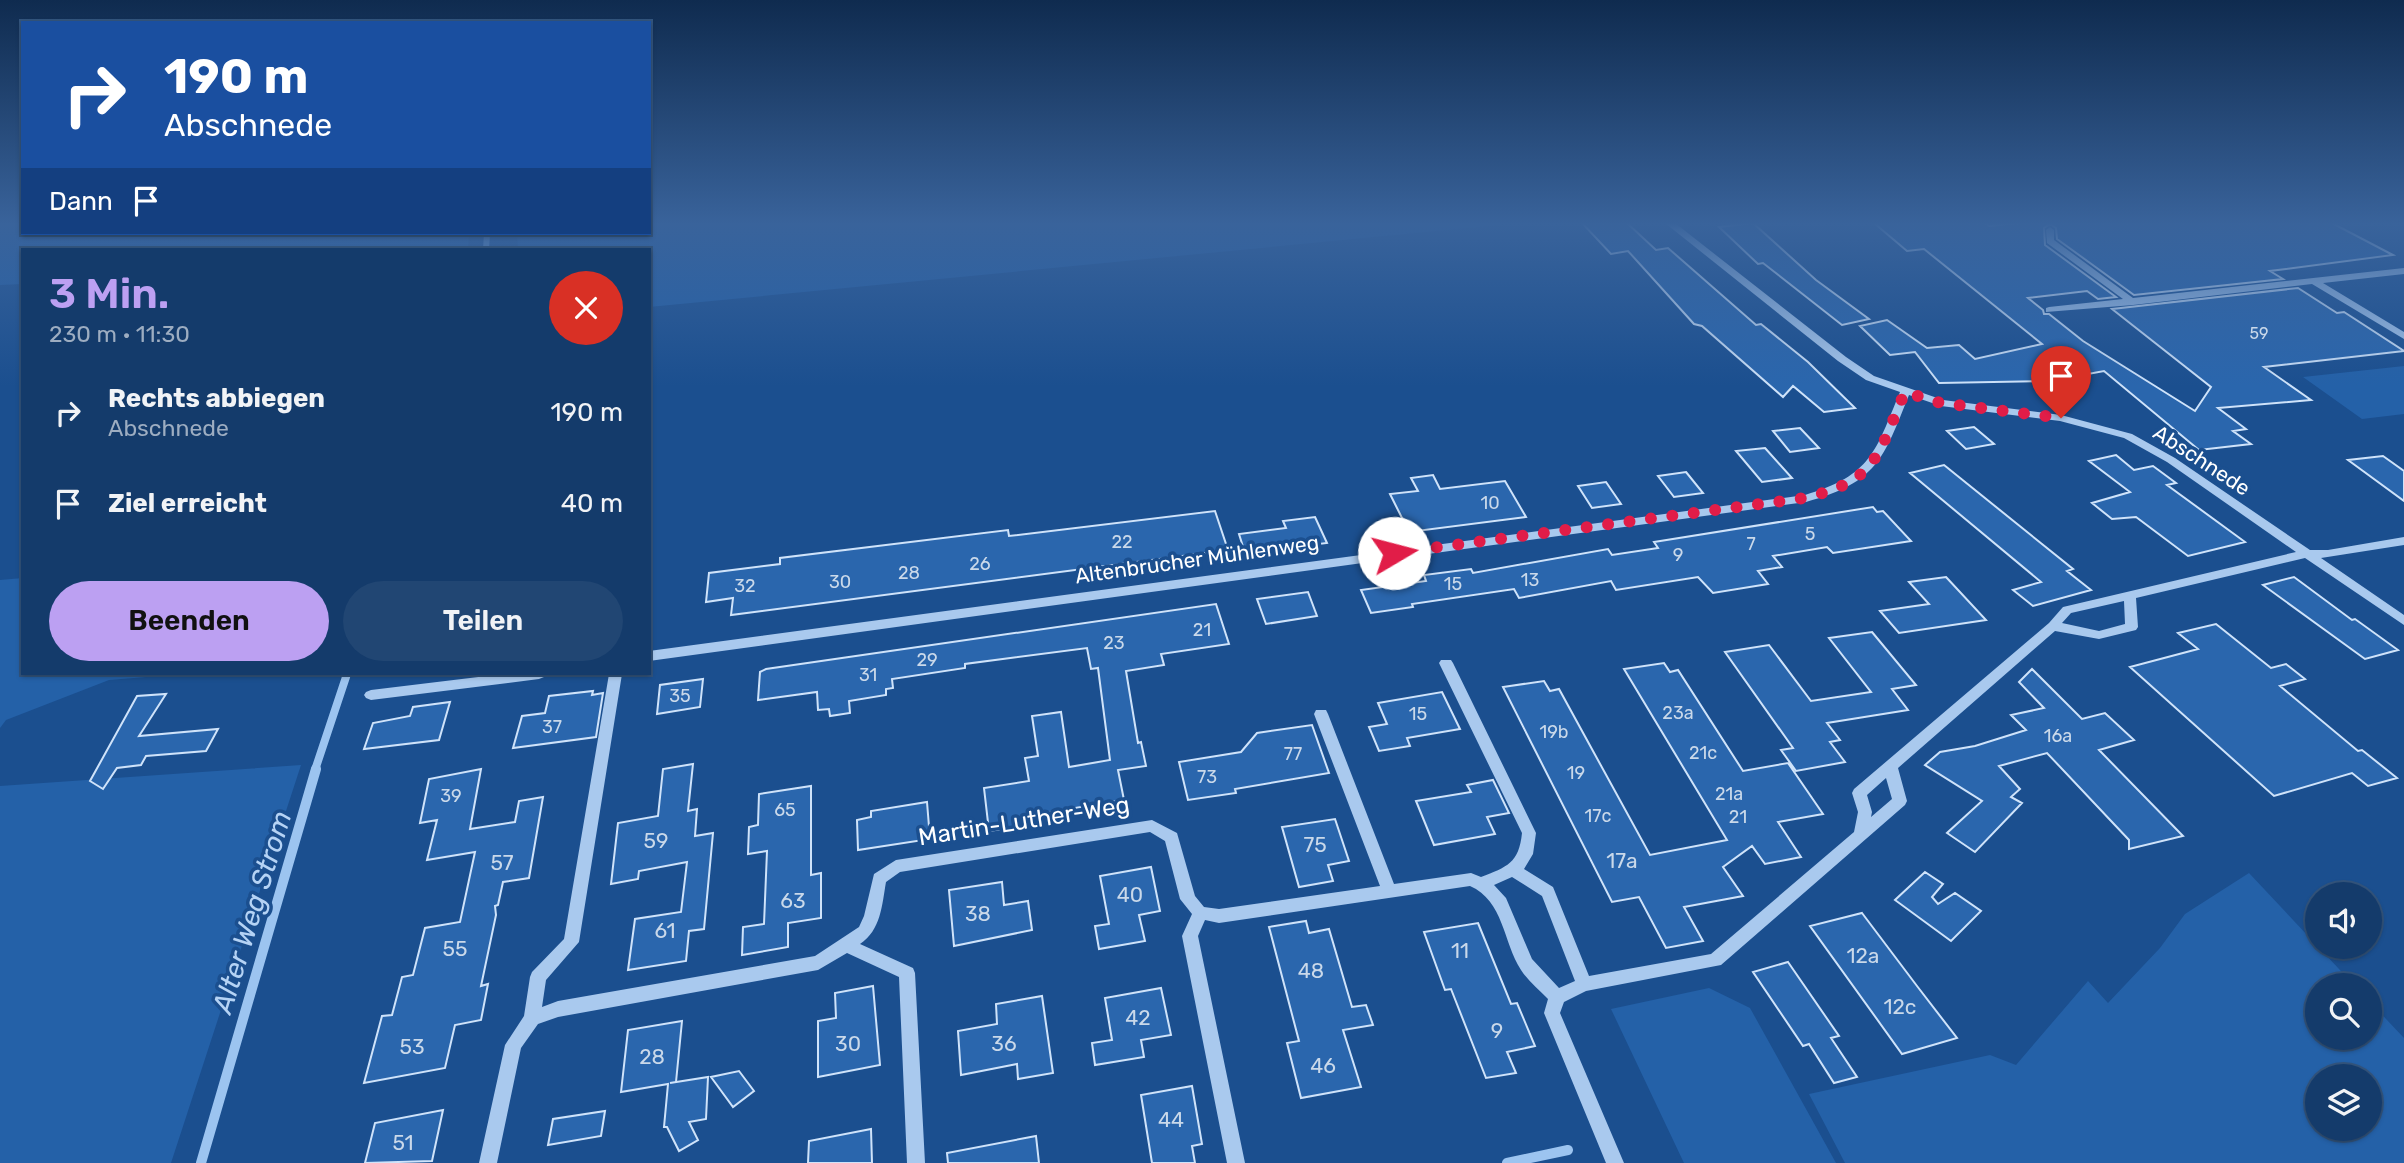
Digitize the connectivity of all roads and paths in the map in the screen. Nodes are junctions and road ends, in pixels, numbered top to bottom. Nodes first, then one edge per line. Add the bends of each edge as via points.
1 (1738, 277) edge
2 (2099, 277) edge
3 (2347, 277) edge
4 (2313, 281) junction
5 (2133, 302) junction
6 (2049, 310) dead end
7 (2404, 336) edge
8 (1905, 392) junction
9 (2404, 541) edge
10 (2306, 554) junction
11 (2130, 595) junction
12 (2404, 621) edge
13 (2053, 626) junction
14 (651, 656) edge
15 (1446, 663) dead end
16 (531, 675) edge
17 (615, 675) edge
18 (371, 695) dead end
19 (1321, 714) dead end
20 (1891, 766) junction
21 (1861, 832) junction
22 (1514, 870) junction
23 (1482, 883) junction
24 (1389, 890) junction
25 (1200, 913) junction
26 (847, 945) junction
27 (1584, 984) junction
28 (1557, 997) junction
29 (532, 1018) junction
30 (488, 1163) edge
31 (916, 1163) edge
32 (1236, 1163) edge
33 (1615, 1163) edge

1 - 8 street, Abschnede via 1842,359 1870,378
2 - 5 street
3 - 4 street
4 - 5 street
4 - 7 street
5 - 6 street
8 - 10 street, Abschnede via 1941,403 2061,418 2128,436 2171,460
8 - 14 street, Altenbrucher Mühlenweg via 1870,466 1836,490 1805,498
9 - 10 street
10 - 11 street
10 - 12 street, Abschnede
11 - 13 street via 2067,610
11 - 13 street via 2132,627 2099,635
13 - 20 street
15 - 22 street via 1529,832 1528,853
16 - 18 street
17 - 29 street via 571,942 538,978
19 - 24 street
20 - 21 street via 1859,793 1865,812
20 - 21 street via 1900,801
21 - 27 street via 1715,960
22 - 23 street
22 - 27 street via 1548,892
23 - 24 street via 1471,879
23 - 28 street via 1498,898 1527,965
24 - 25 street via 1219,916
25 - 26 street, Martin-Luther-Weg via 1188,899 1172,837 1152,826 896,866 879,879 865,932
25 - 32 street via 1190,936
26 - 29 street, Martin-Luther-Weg via 818,963 558,1009
26 - 31 street via 907,974
27 - 28 street
28 - 33 street via 1552,1013
29 - 30 street via 513,1045

